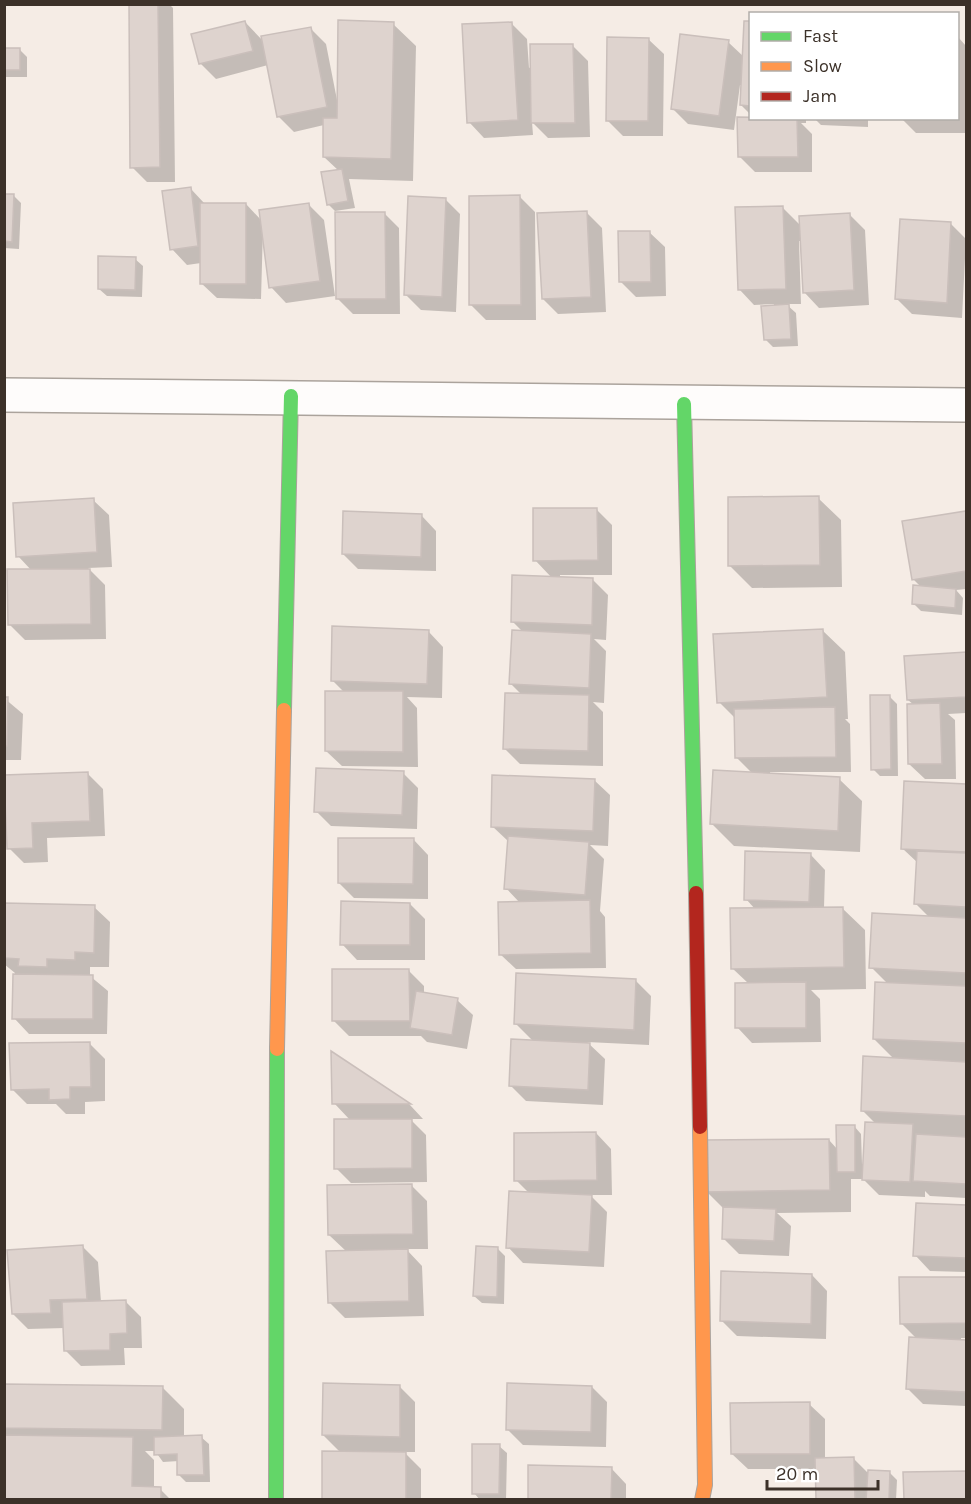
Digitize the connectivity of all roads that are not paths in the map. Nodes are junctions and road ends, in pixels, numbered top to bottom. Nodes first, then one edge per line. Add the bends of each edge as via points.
1 (4, 395) edge
2 (291, 396) junction
3 (684, 404) junction
4 (966, 405) edge
5 (276, 1500) edge
6 (702, 1500) edge

1 - 2 street
2 - 3 street
2 - 5 street via 276,1079
3 - 4 street
3 - 6 street via 697,924 705,1485

